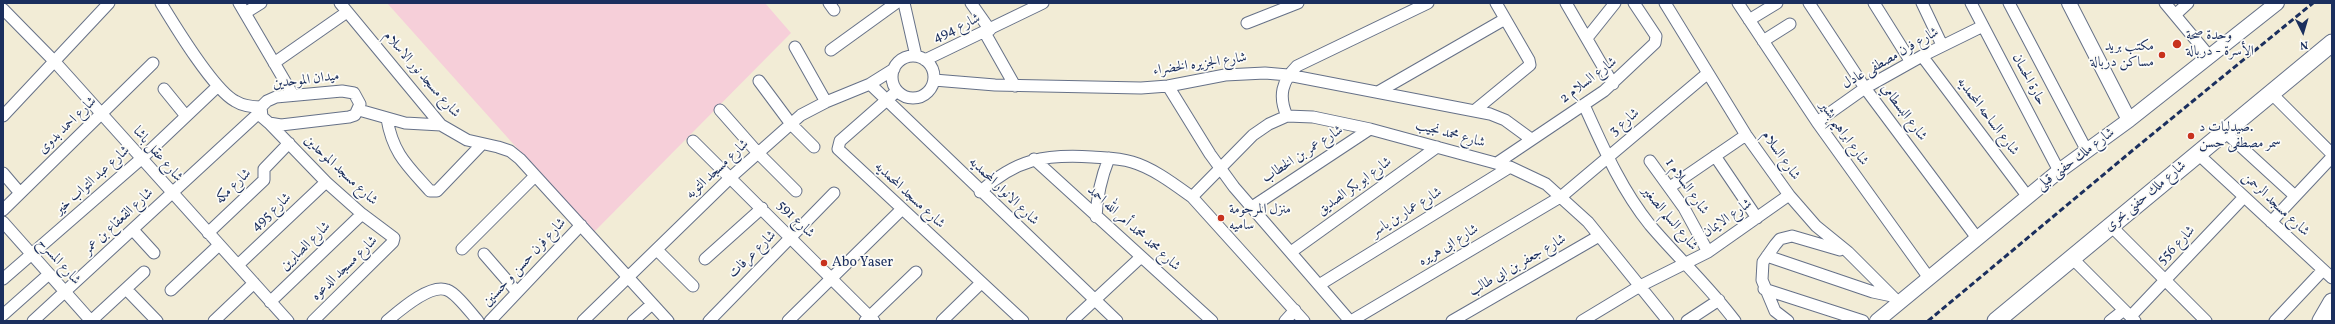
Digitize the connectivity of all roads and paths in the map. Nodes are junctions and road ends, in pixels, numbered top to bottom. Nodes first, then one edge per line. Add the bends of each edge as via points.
1 (161, 3) edge
2 (239, 3) edge
3 (261, 3) edge
4 (896, 3) edge
5 (904, 3) edge
6 (970, 3) edge
7 (1043, 3) edge
8 (1298, 3) edge
9 (1428, 3) edge
10 (1496, 3) edge
11 (1566, 3) edge
12 (1615, 3) edge
13 (1634, 3) edge
14 (1665, 3) edge
15 (1738, 3) edge
16 (1777, 3) edge
17 (1808, 3) edge
18 (1874, 3) edge
19 (1922, 3) edge
20 (1971, 3) edge
21 (2009, 3) edge
22 (2069, 3) edge
23 (2165, 3) edge
24 (2188, 3) edge
25 (2277, 3) edge
26 (106, 4) edge
27 (344, 7) edge
28 (3, 9) edge
29 (245, 14) junction
30 (2175, 15) junction
31 (1505, 19) junction
32 (1749, 20) junction
33 (1247, 23) dead end
34 (1790, 24) dead end
35 (1983, 26) junction
36 (987, 31) junction
37 (1587, 38) junction
38 (1763, 41) junction
39 (2332, 43) edge
40 (1942, 45) junction
41 (795, 47) dead end
42 (831, 50) dead end
43 (1922, 56) junction
44 (2210, 56) junction
45 (920, 58) junction
46 (55, 62) junction
47 (1911, 62) junction
48 (274, 63) junction
49 (153, 64) dead end
50 (894, 70) junction
51 (1708, 73) junction
52 (1288, 75) junction
53 (934, 80) junction
54 (759, 81) dead end
55 (870, 84) junction
56 (1612, 84) junction
57 (218, 86) junction
58 (1015, 86) junction
59 (1168, 86) junction
60 (1865, 88) junction
61 (164, 89) dead end
62 (897, 91) junction
63 (1378, 92) junction
64 (2271, 93) junction
65 (293, 95) junction
66 (886, 101) junction
67 (826, 102) junction
68 (1584, 105) junction
69 (261, 109) junction
70 (359, 110) junction
71 (720, 110) dead end
72 (1474, 110) junction
73 (102, 115) junction
74 (3, 116) edge
75 (186, 116) junction
76 (1288, 116) junction
77 (387, 119) junction
78 (2129, 120) junction
79 (1817, 122) junction
80 (269, 123) junction
81 (791, 124) junction
82 (441, 125) junction
83 (1370, 129) junction
84 (2224, 132) junction
85 (1746, 135) junction
86 (1531, 139) junction
87 (693, 141) dead end
88 (289, 143) junction
89 (482, 144) junction
90 (814, 146) dead end
91 (1437, 147) junction
92 (2087, 151) junction
93 (758, 154) junction
94 (2198, 154) junction
95 (2332, 155) edge
96 (1715, 156) junction
97 (1109, 158) junction
98 (1608, 158) junction
99 (140, 159) junction
100 (1034, 159) junction
101 (1650, 161) dead end
102 (1497, 163) junction
103 (1510, 166) junction
104 (1220, 168) junction
105 (2059, 171) junction
106 (3, 173) edge
107 (535, 176) junction
108 (730, 178) junction
109 (326, 182) junction
110 (1670, 187) junction
111 (796, 191) dead end
112 (980, 192) junction
113 (20, 193) junction
114 (834, 193) dead end
115 (171, 194) junction
116 (1789, 195) junction
117 (1562, 196) junction
118 (2028, 196) junction
119 (2295, 196) junction
120 (1192, 197) junction
121 (2244, 197) junction
122 (1252, 207) junction
123 (762, 208) junction
124 (3, 210) edge
125 (901, 210) junction
126 (362, 214) junction
127 (1096, 217) junction
128 (1757, 218) junction
129 (3, 222) edge
130 (2271, 222) junction
131 (581, 225) junction
132 (2111, 226) junction
133 (133, 230) junction
134 (208, 233) junction
135 (393, 236) joint
136 (1599, 236) junction
137 (792, 238) junction
138 (1977, 238) junction
139 (219, 245) junction
140 (462, 249) dead end
141 (657, 250) junction
142 (1291, 252) junction
143 (1708, 252) junction
144 (1848, 252) junction
145 (154, 253) dead end
146 (484, 254) dead end
147 (32, 255) junction
148 (1767, 256) junction
149 (1141, 257) junction
150 (2072, 258) junction
151 (705, 259) dead end
152 (1686, 262) junction
153 (238, 266) junction
154 (2323, 270) junction
155 (144, 272) dead end
156 (916, 272) dead end
157 (49, 274) junction
158 (628, 278) junction
159 (1929, 278) junction
160 (2332, 278) edge
161 (3, 279) edge
162 (832, 279) junction
163 (2165, 280) junction
164 (254, 283) junction
165 (981, 283) junction
166 (1319, 284) junction
167 (693, 286) dead end
168 (1640, 286) junction
169 (126, 288) junction
170 (1764, 289) junction
171 (171, 290) dead end
172 (65, 292) junction
173 (518, 292) junction
174 (1896, 299) junction
175 (1094, 300) junction
176 (1719, 300) junction
177 (270, 302) junction
178 (2332, 302) edge
179 (652, 304) junction
180 (1295, 310) junction
181 (3, 315) edge
182 (2130, 316) edge
183 (281, 318) edge
184 (869, 320) edge
185 (33, 321) edge
186 (91, 321) edge
187 (157, 321) edge
188 (214, 321) edge
189 (313, 321) edge
190 (387, 321) edge
191 (478, 321) edge
192 (490, 321) edge
193 (583, 321) edge
194 (633, 321) edge
195 (668, 321) edge
196 (709, 321) edge
197 (788, 321) edge
198 (942, 321) edge
199 (1023, 321) edge
200 (1072, 321) edge
201 (1117, 321) edge
202 (1212, 321) edge
203 (1285, 321) edge
204 (1304, 321) edge
205 (1351, 321) edge
206 (1452, 321) edge
207 (1582, 321) edge
208 (1668, 321) edge
209 (1687, 321) edge
210 (1734, 321) edge
211 (1788, 321) edge
212 (1863, 321) edge
213 (1877, 321) edge
214 (1996, 321) edge
215 (2110, 321) edge
216 (2206, 321) edge
217 (2275, 321) edge
218 (2321, 321) edge

1 - 57 street via 175,27
2 - 29 street
3 - 29 street
4 - 42 street
5 - 45 street
6 - 36 street
7 - 36 street, شارع 494
8 - 33 street
9 - 52 street via 1308,60
10 - 31 street
11 - 37 street
12 - 37 street
13 - 56 street, شارع السلام 2 via 1656,40 1635,64
14 - 51 street, شارع السلام
15 - 32 street, شارع ابراهيم بشير
16 - 32 street
17 - 60 street, شارع البسطامي
18 - 47 street
19 - 40 street
20 - 35 street, حارة الحسان
21 - 92 street
22 - 78 street
23 - 30 street
24 - 30 street
25 - 44 street, شارع ملك حفنى قبلى
26 - 46 street
27 - 48 street
27 - 82 street, شارع مسجد نور الاسلام
28 - 46 street, شارع عقل باشا
29 - 48 street
30 - 44 street
31 - 63 street
31 - 72 street via 1530,65
32 - 38 street, شارع ابراهيم بشير
34 - 38 street
35 - 40 street, شارع فرن مصطفى عادل
35 - 105 street, حارة الحسان
36 - 45 street, شارع 494
36 - 58 street
37 - 56 street
38 - 79 street, شارع ابراهيم بشير
39 - 64 main road, شارع ملك حفنى بحرى
40 - 43 street, شارع فرن مصطفى عادل
41 - 67 street
43 - 47 street, شارع فرن مصطفى عادل
43 - 118 street, شارع الساحه المحمديه
44 - 78 street, شارع ملك حفنى قبلى
45 - 50 street via 900,61
45 - 53 street via 931,65
46 - 73 street, شارع عقل باشا
46 - 74 street
47 - 60 street, شارع فرن مصطفى عادل
48 - 65 street
49 - 73 street, شارع احمد بدوى
50 - 55 street, شارع مسجد التوبه
50 - 62 street via 892,77
51 - 85 street, شارع السلام
51 - 98 street, شارع 3
52 - 59 street, شارع الجزيره الخضراء via 1225,75
52 - 63 street, شارع الجزيره الخضراء
52 - 76 street via 1281,95
53 - 58 street, شارع الجزيره الخضراء
53 - 62 street via 931,89 920,98 905,97
54 - 81 street
55 - 66 street, شارع الانوار المحمديه
55 - 67 street, شارع مسجد التوبه
56 - 68 street, شارع السلام 2
57 - 69 street via 235,101 250,108
57 - 75 street, شارع عبد التواب خير
58 - 59 street, شارع الجزيره الخضراء
59 - 104 street
60 - 79 street, شارع فرن مصطفى عادل
60 - 138 street, شارع البسطامي
61 - 75 street
62 - 66 street, شارع مسجد المحمديه
63 - 72 street, شارع الجزيره الخضراء
64 - 84 main road, شارع ملك حفنى بحرى
64 - 95 street
65 - 69 street, ميدان الموحدين via 276,97
65 - 70 street, ميدان الموحدين via 348,91 358,98
66 - 112 street, شارع الانوار المحمديه
66 - 125 street, شارع مسجد المحمديه via 840,141 838,150
67 - 81 street, شارع مسجد التوبه via 801,115
68 - 86 street, شارع السلام 2
68 - 98 street, شارع السلم الصغير
69 - 80 street via 265,121
69 - 115 street, شارع القعقاع بن عمر
70 - 77 street
70 - 80 street via 349,117 281,125
71 - 93 street
72 - 86 street, شارع الجزيره الخضراء via 1505,120
73 - 99 street, شارع عقل باشا
73 - 113 street, شارع احمد بدوى
75 - 99 street, شارع عبد التواب خير
76 - 83 street, شارع محمد نجيب via 1313,116
76 - 104 street, شارع محمد نجيب via 1252,135
77 - 82 street
77 - 89 street via 392,144 430,191 434,192
78 - 92 street, شارع ملك حفنى قبلى
79 - 159 street, شارع ابراهيم بشير
80 - 88 street, شارع مسجد الموحدين
81 - 90 street
81 - 93 street, شارع مسجد التوبه
82 - 89 street, شارع مسجد نور الاسلام via 454,134
83 - 91 street, شارع محمد نجيب
83 - 122 street, شارع عمر بن الخطاب
84 - 94 main road, شارع ملك حفنى بحرى
84 - 119 street
85 - 96 street
85 - 116 street, شارع السلام
86 - 102 street, شارع السلام 2
87 - 108 street, شارع 591
88 - 109 street, شارع مسجد الموحدين
88 - 134 street, شارع مكه via 264,169 264,180
89 - 107 street, شارع مسجد نور الاسلام via 510,151
91 - 102 street, شارع محمد نجيب
91 - 142 street, شارع ابو بكر الصديق
92 - 105 street, شارع ملك حفنى قبلى
93 - 108 street, شارع مسجد التوبه
93 - 111 street
94 - 121 street, شارع مسجد الرحمن
94 - 132 main road, شارع ملك حفنى بحرى
95 - 119 street
96 - 110 street
96 - 128 street
97 - 100 street via 1054,156
97 - 120 street via 1132,162 1173,183
97 - 127 street via 1101,177
98 - 117 street, شارع 3
98 - 152 street, شارع السلم الصغير via 1646,219
99 - 115 street, شارع عقل باشا
99 - 147 street, شارع عبد التواب خير
100 - 112 street via 1014,166
100 - 127 street, شارع محمد محمد أمر الله احمد
101 - 110 street, شارع السلام 1
102 - 103 street, شارع محمد نجيب
103 - 117 street, شارع محمد نجيب via 1546,184
103 - 166 street, شارع عمار بن ياسر
104 - 120 street, شارع محمد نجيب
104 - 122 street
105 - 118 street, شارع ملك حفنى قبلى
106 - 113 street
107 - 131 street, شارع مسجد نور الاسلام
107 - 140 street
108 - 123 street, شارع 591
108 - 141 street, شارع مسجد التوبه
109 - 126 street, شارع مسجد الموحدين
109 - 153 street, شارع 495
110 - 143 street, شارع السلام 1
112 - 175 street, شارع الانوار المحمديه
113 - 124 street, شارع احمد بدوى
114 - 137 street, شارع عرفات
115 - 133 street, شارع القعقاع بن عمر
115 - 134 street, شارع عقل باشا
116 - 128 street, شارع الايمان
116 - 144 street, شارع السلام via 1816,226
117 - 136 street, شارع محمد نجيب
117 - 205 street, شارع ابى هريره
118 - 138 street, شارع ملك حفنى قبلى
119 - 130 street
120 - 180 street
121 - 130 street, شارع مسجد الرحمن
121 - 163 street, شارع 556
122 - 142 street
123 - 137 street, شارع 591
123 - 151 street
125 - 162 street
125 - 165 street, شارع مسجد المحمديه
126 - 135 street, شارع مسجد الموحدين
126 - 177 street, شارع الصابرين
127 - 149 street, شارع محمد محمد أمر الله احمد
128 - 143 street, شارع الايمان
129 - 147 street, شارع المسرح
130 - 154 street, شارع مسجد الرحمن
131 - 158 street, شارع مسجد نور الاسلام
131 - 173 street, شارع فرن حسن و حسنين
132 - 150 main road, شارع ملك حفنى بحرى
132 - 163 street
133 - 145 street
133 - 172 street, شارع القعقاع بن عمر
134 - 139 street, شارع عقل باشا
135 - 189 street, شارع مسجد الدعوه via 393,242
136 - 168 street, شارع محمد نجيب
136 - 206 street, شارع جعفر بن ابى طالب
137 - 162 street, شارع 591
137 - 196 street, شارع عرفات
138 - 159 street, شارع ملك حفنى قبلى
139 - 153 street, شارع عقل باشا
139 - 171 street
141 - 158 street, شارع مسجد التوبه
141 - 167 street
142 - 166 street
143 - 152 street, شارع الايمان
144 - 148 street via 1792,236 1780,239
144 - 174 street, شارع السلام
146 - 173 street
147 - 157 street, شارع المسرح
147 - 161 street, شارع عبد التواب خير
148 - 170 street via 1761,271
148 - 174 street
149 - 175 street
149 - 202 street, شارع محمد محمد أمر الله احمد
150 - 182 street
150 - 214 main road, شارع ملك حفنى بحرى
152 - 168 street, شارع الايمان
152 - 176 street, شارع السلم الصغير
153 - 164 street, شارع عقل باشا
154 - 160 street, شارع مسجد الرحمن
154 - 217 street
155 - 169 street
156 - 184 street
157 - 172 street, شارع المسرح
157 - 181 street
158 - 179 street, شارع مسجد نور الاسلام
158 - 193 street, شارع مسجد التوبه
159 - 174 street, شارع ملك حفنى قبلى
162 - 184 street, شارع 591
162 - 197 street
163 - 182 street, شارع 556
163 - 216 street
164 - 177 street, شارع عقل باشا
164 - 188 street
165 - 198 street
165 - 199 street, شارع مسجد المحمديه
166 - 205 street
168 - 207 street, شارع الايمان
168 - 208 street, شارع محمد نجيب
169 - 186 street
169 - 187 street
170 - 211 street via 1775,311
170 - 212 street
172 - 185 street, شارع القعقاع بن عمر
172 - 186 street, شارع المسرح
173 - 192 street, شارع فرن حسن و حسنين
174 - 213 street, شارع ملك حفنى قبلى
175 - 200 street
175 - 201 street, شارع الانوار المحمديه
176 - 209 street
176 - 210 street, شارع السلم الصغير
177 - 183 street, شارع عقل باشا
178 - 218 main road
179 - 194 street
179 - 195 street, شارع مسجد نور الاسلام
180 - 203 street
180 - 204 street
182 - 215 street, شارع 556
190 - 191 street via 416,299 430,292 446,289

